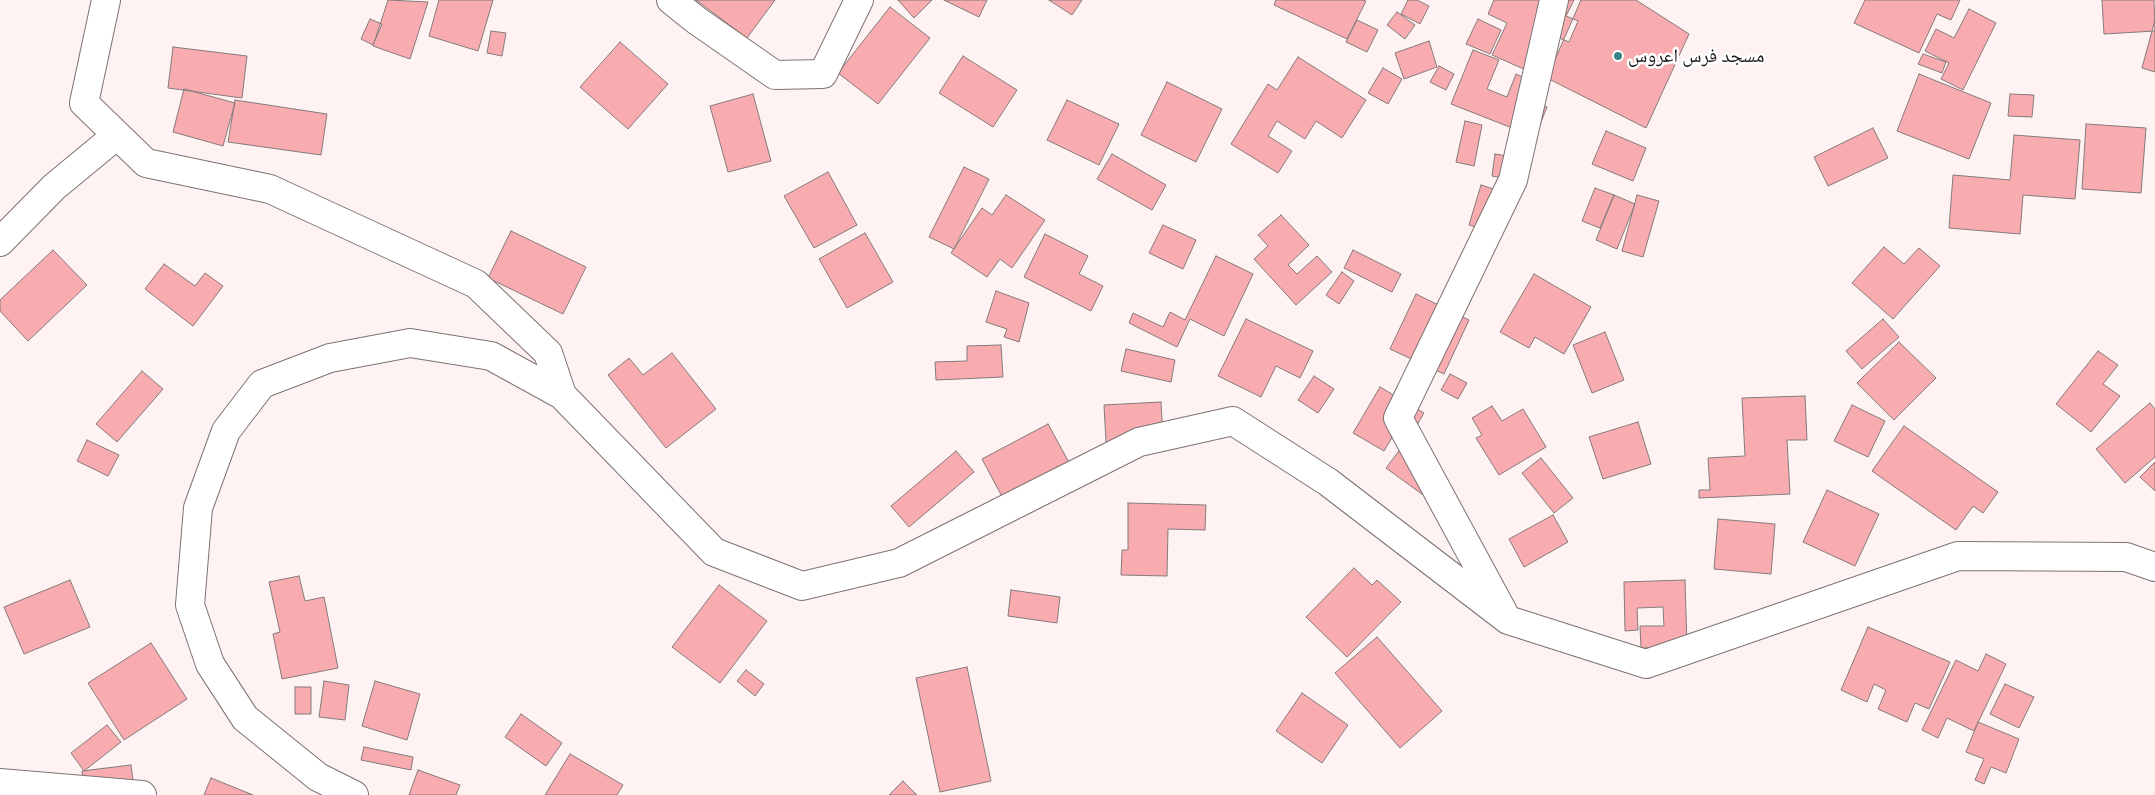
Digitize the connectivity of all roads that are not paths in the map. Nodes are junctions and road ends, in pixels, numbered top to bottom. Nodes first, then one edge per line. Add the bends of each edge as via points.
1 (106, 0) edge
2 (671, 0) edge
3 (858, 0) edge
4 (1554, 0) edge
5 (117, 135) junction
6 (0, 242) edge
7 (562, 395) junction
8 (2155, 567) edge
9 (1508, 620) junction
10 (0, 783) edge
11 (142, 795) edge
12 (354, 795) edge

1 - 5 street via 84,103
2 - 3 street via 775,75 823,74
4 - 9 street via 1513,180 1398,418
5 - 6 street via 54,187
5 - 7 street via 146,163 270,189 476,284 548,353
7 - 9 street via 714,552 802,586 899,563 1139,442 1233,422 1328,482
7 - 12 street via 491,356 410,343 330,358 262,384 226,431 198,508 190,605 210,664 245,718 318,777
8 - 9 street via 2126,558 1958,556 1646,664
10 - 11 street

